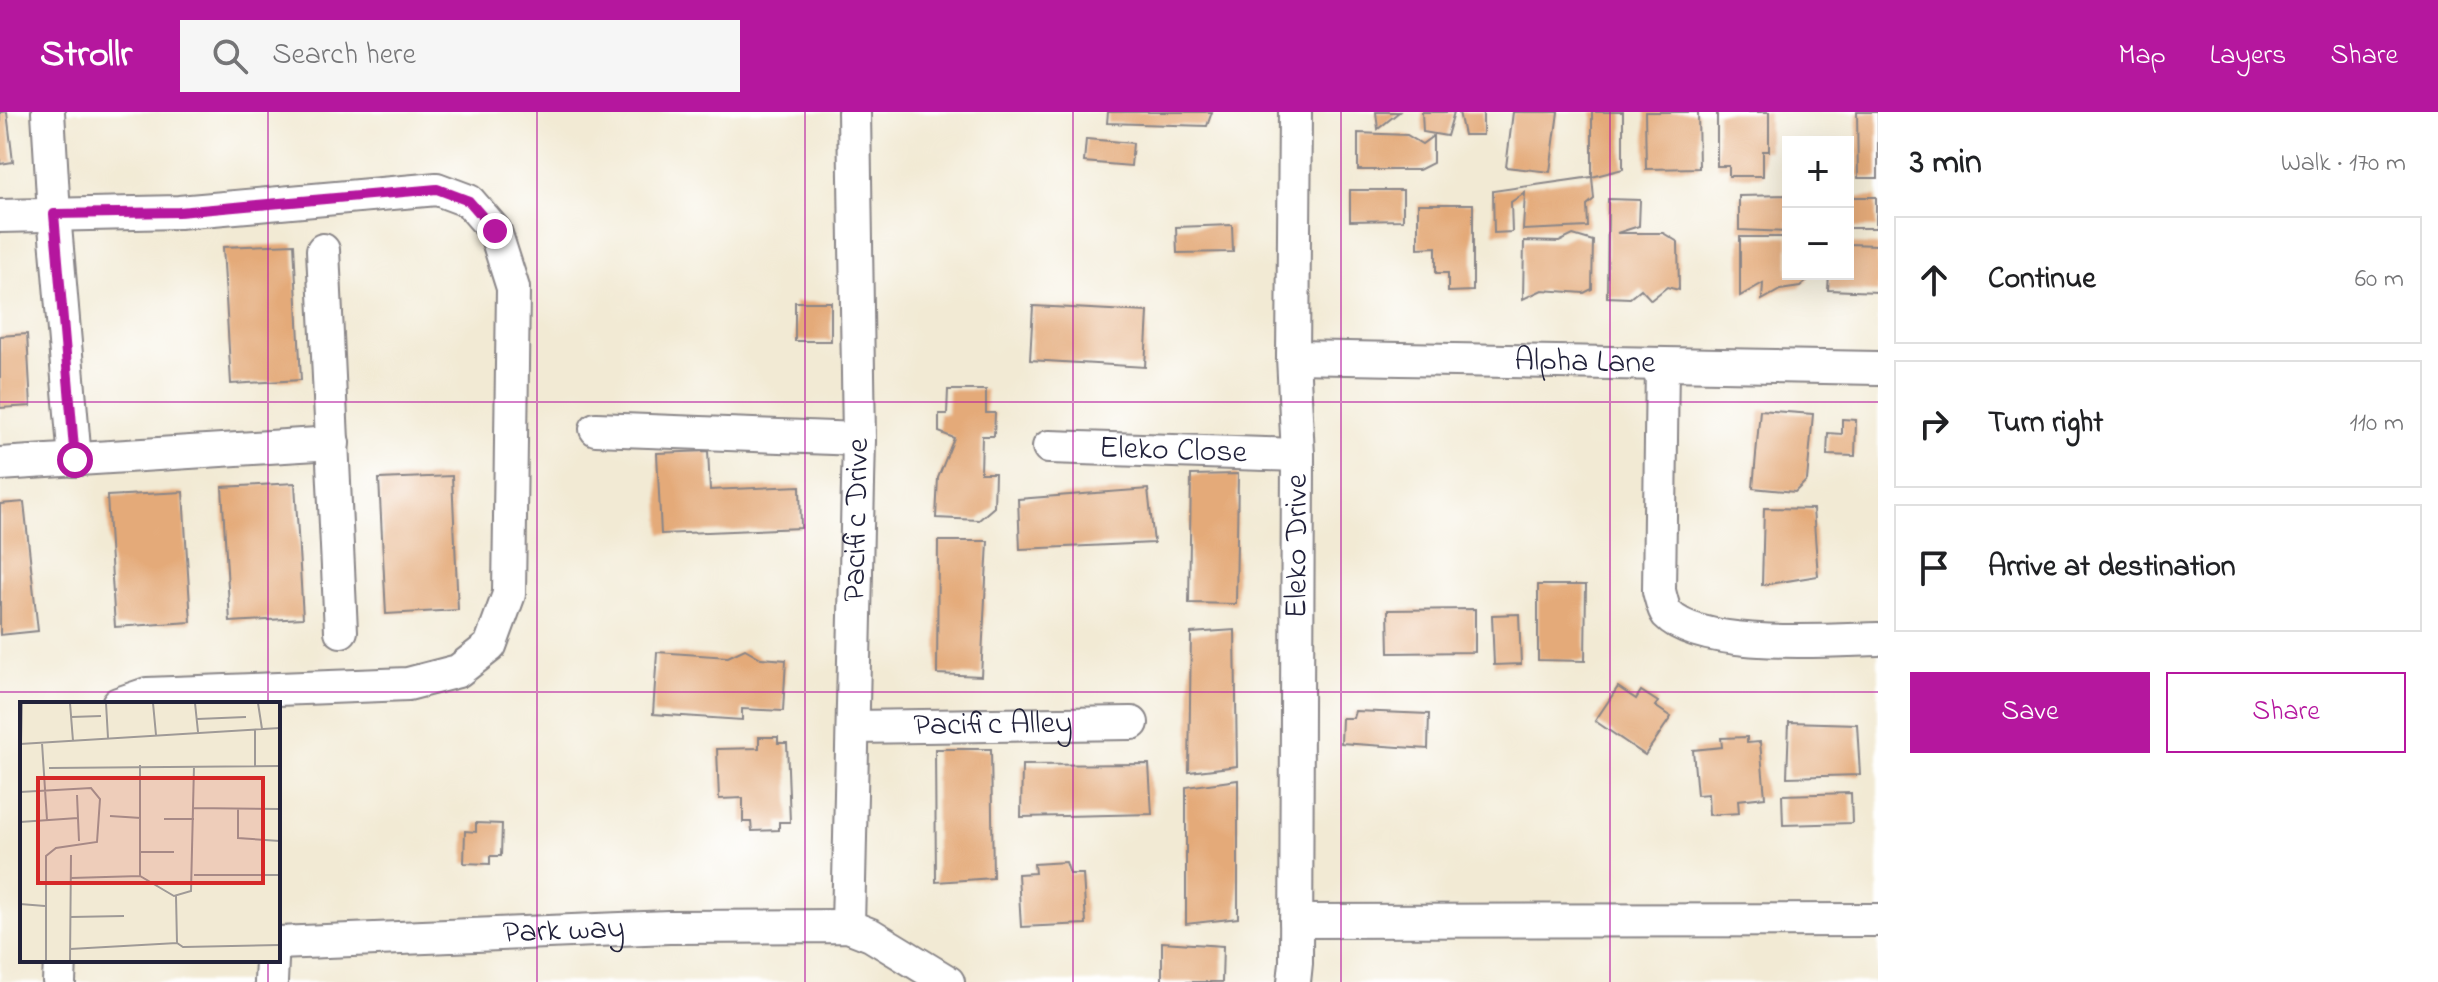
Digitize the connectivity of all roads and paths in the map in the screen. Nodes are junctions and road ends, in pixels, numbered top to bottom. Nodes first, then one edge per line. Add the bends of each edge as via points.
1 (48, 112) edge
2 (854, 112) edge
3 (1295, 112) edge
4 (54, 214) junction
5 (0, 216) edge
6 (323, 250) dead end
7 (1293, 357) junction
8 (1662, 364) junction
9 (1878, 368) edge
10 (596, 429) dead end
11 (859, 439) junction
12 (333, 443) junction
13 (1049, 447) dead end
14 (1298, 455) junction
15 (75, 460) junction
16 (0, 464) edge
17 (341, 631) dead end
18 (1878, 639) edge
19 (124, 702) edge
20 (1132, 723) dead end
21 (853, 727) junction
22 (1878, 920) edge
23 (1296, 921) junction
24 (848, 926) junction
25 (280, 943) edge
26 (60, 962) edge
27 (272, 962) edge
28 (59, 982) edge
29 (271, 982) edge
30 (948, 982) edge
31 (1294, 982) edge

1 - 4 street
2 - 11 street, Pacific Drive
3 - 7 street, Eleko Drive
4 - 5 street
4 - 15 street
4 - 19 street via 179,212 437,189 469,201 495,231 513,288 509,594 490,646 458,671 408,684 147,694
6 - 12 street
7 - 8 street, Alpha Lane
7 - 14 street, Eleko Drive
8 - 9 street, Alpha Lane
8 - 18 street via 1659,591 1666,613 1691,630 1775,641
10 - 11 street
11 - 21 street, Pacific Drive
12 - 15 street
12 - 17 street
13 - 14 street, Eleko Close
14 - 23 street, Eleko Drive
15 - 16 street
20 - 21 street, Pacific Alley
21 - 24 street, Pacific Drive
22 - 23 street
23 - 31 street, Eleko Drive
24 - 25 street, Park way via 669,927
24 - 30 street
26 - 28 street
27 - 29 street

